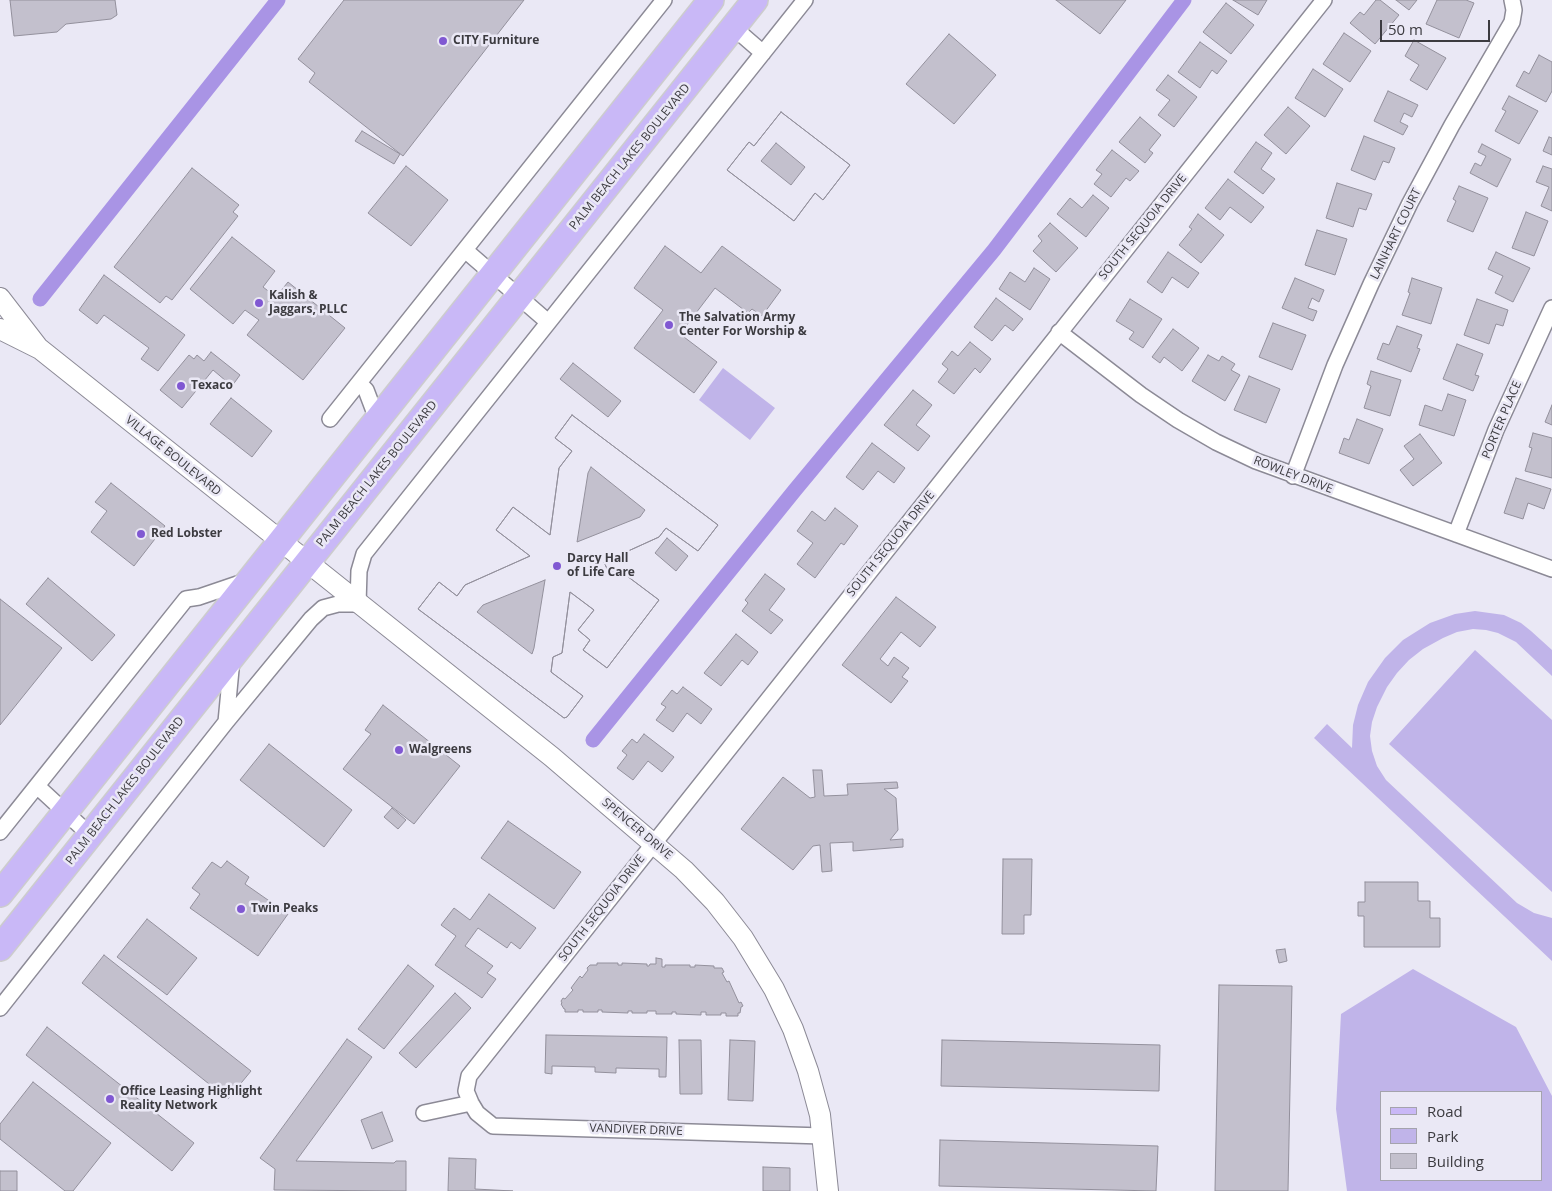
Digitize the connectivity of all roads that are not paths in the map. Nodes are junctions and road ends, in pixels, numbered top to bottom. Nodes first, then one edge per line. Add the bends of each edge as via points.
1 (664, 0) edge
2 (755, 0) edge
3 (805, 0) edge
4 (1324, 0) edge
5 (1512, 0) edge
6 (706, 2) edge
7 (733, 27) junction
8 (763, 53) junction
9 (465, 250) junction
10 (493, 275) junction
11 (518, 296) junction
12 (0, 298) edge
13 (1552, 308) edge
14 (548, 322) junction
15 (0, 329) edge
16 (1060, 332) junction
17 (40, 349) junction
18 (359, 383) junction
19 (330, 419) dead end
20 (378, 419) junction
21 (1293, 476) junction
22 (1456, 534) junction
23 (280, 542) junction
24 (306, 562) junction
25 (1552, 569) edge
26 (250, 580) junction
27 (358, 604) junction
28 (232, 656) junction
29 (226, 722) junction
30 (37, 786) junction
31 (65, 812) junction
32 (0, 832) edge
33 (90, 835) junction
34 (653, 842) junction
35 (0, 894) edge
36 (0, 948) edge
37 (0, 1008) edge
38 (468, 1097) junction
39 (424, 1113) dead end
40 (823, 1136) junction
41 (828, 1191) edge

1 - 9 street
2 - 7 main road, PALM BEACH LAKES BOULEVARD
3 - 8 street
4 - 16 street, SOUTH SEQUOIA DRIVE
5 - 21 street, LAINHART COURT via 1512,22 1452,125 1371,284 1335,365
6 - 10 main road
7 - 8 street
7 - 11 main road, PALM BEACH LAKES BOULEVARD
8 - 14 street
9 - 10 street
9 - 18 street
10 - 11 street
10 - 20 main road
11 - 14 street
11 - 24 main road, PALM BEACH LAKES BOULEVARD
12 - 17 street, VILLAGE BOULEVARD
13 - 22 street, PORTER PLACE via 1496,430
14 - 27 street via 364,554 359,571
15 - 17 street, VILLAGE BOULEVARD
16 - 21 street, ROWLEY DRIVE via 1178,420 1216,442
16 - 34 street, SOUTH SEQUOIA DRIVE
17 - 23 street, VILLAGE BOULEVARD
18 - 19 street
18 - 20 street via 366,390
20 - 23 main road
21 - 22 street, ROWLEY DRIVE
22 - 25 street, ROWLEY DRIVE
23 - 24 street, VILLAGE BOULEVARD
23 - 26 main road
24 - 27 street, SPENCER DRIVE
24 - 28 main road, PALM BEACH LAKES BOULEVARD
26 - 30 street via 186,599
26 - 31 main road
27 - 29 street via 338,604 317,614
27 - 34 street, SPENCER DRIVE via 552,757
28 - 29 street
28 - 33 main road, PALM BEACH LAKES BOULEVARD
29 - 37 street
30 - 31 street
30 - 32 street
31 - 33 street
31 - 35 main road
33 - 36 main road, PALM BEACH LAKES BOULEVARD
34 - 38 street, SOUTH SEQUOIA DRIVE via 469,1076
34 - 40 street, SPENCER DRIVE via 715,902 760,963 793,1029 808,1071
38 - 39 street
38 - 40 street, VANDIVER DRIVE via 477,1113 493,1126
40 - 41 street, SPENCER DRIVE

